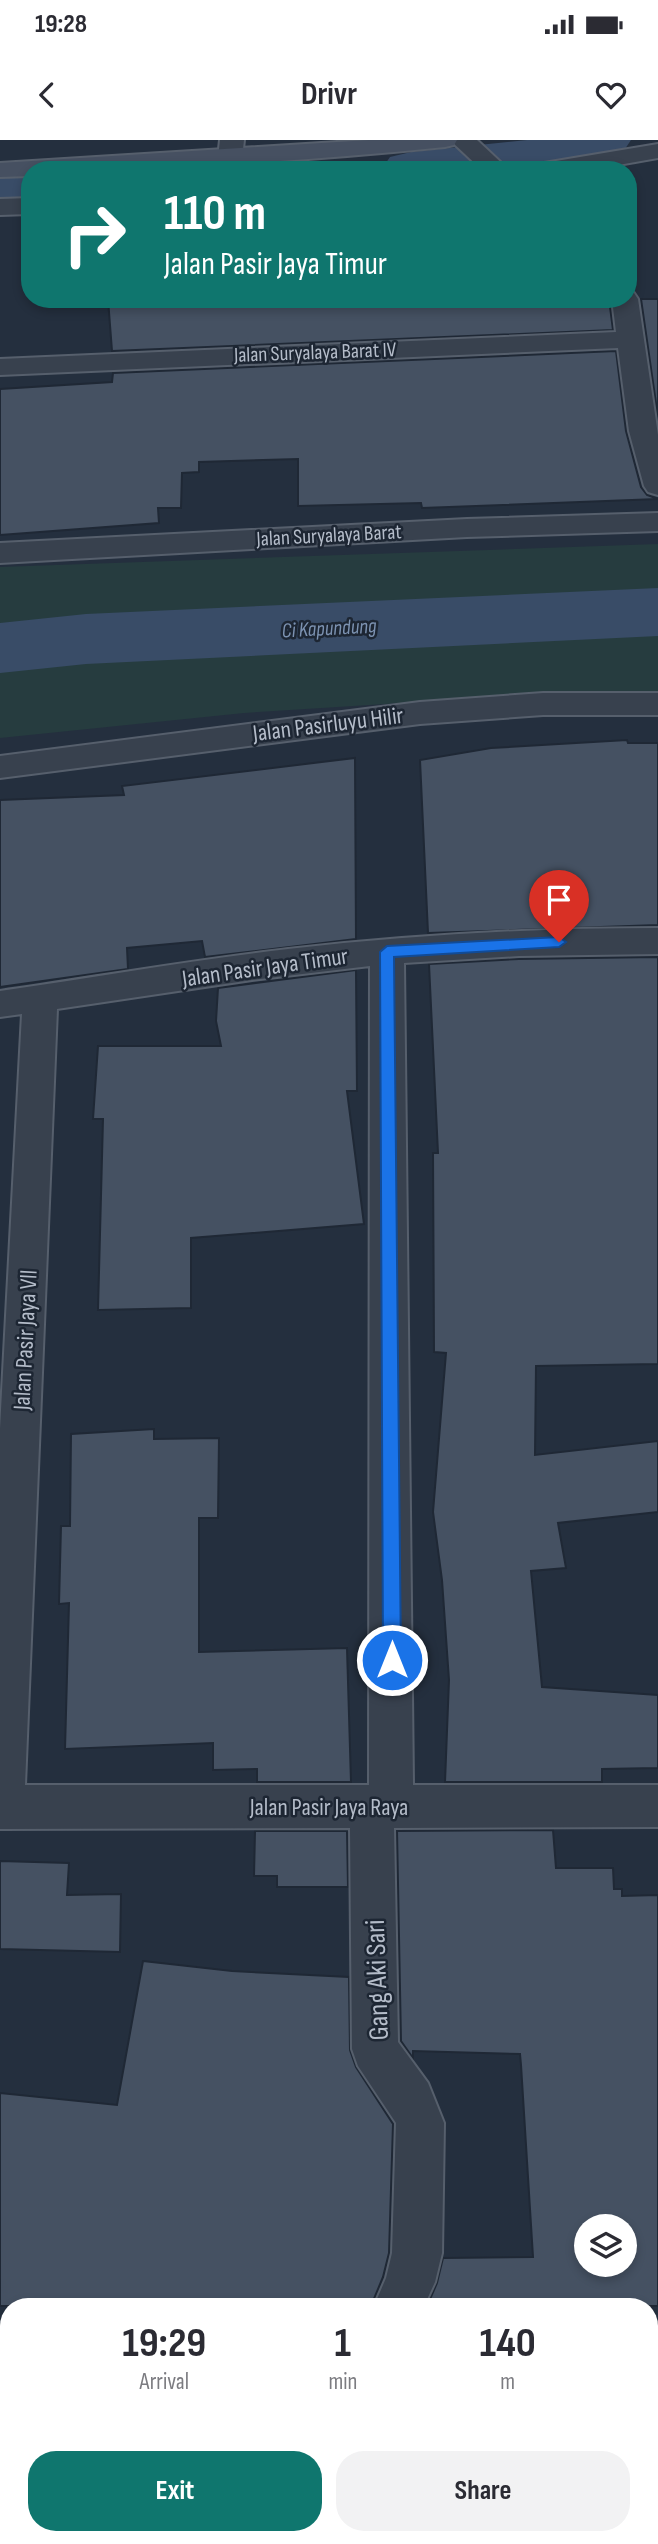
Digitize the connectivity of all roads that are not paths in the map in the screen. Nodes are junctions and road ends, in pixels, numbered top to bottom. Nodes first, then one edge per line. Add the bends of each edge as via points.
1 (445, 140) edge
2 (462, 140) edge
3 (231, 149) edge
4 (658, 151) edge
5 (99, 161) edge
6 (486, 161) edge
7 (598, 161) edge
8 (21, 168) edge
9 (0, 170) edge
10 (0, 206) edge
11 (21, 206) edge
12 (626, 308) edge
13 (629, 339) junction
14 (0, 367) edge
15 (658, 486) edge
16 (658, 522) edge
17 (0, 553) edge
18 (658, 704) edge
19 (0, 767) edge
20 (658, 941) edge
21 (387, 952) junction
22 (40, 998) junction
23 (0, 1004) edge
24 (658, 1806) edge
25 (1, 1807) edge
26 (382, 1807) junction
27 (403, 2298) edge

1 - 3 street
2 - 6 street
3 - 5 street
4 - 7 street
8 - 9 street
10 - 11 street
12 - 13 street
13 - 14 street, Jalan Suryalaya Barat IV
13 - 15 street via 643,431
16 - 17 street, Jalan Suryalaya Barat
18 - 19 street, Jalan Pasirluyu Hilir via 543,704 420,713
20 - 21 street, Jalan Pasir Jaya Timur via 534,942
21 - 22 street, Jalan Pasir Jaya Timur
21 - 26 street, Gang Aki Sari
22 - 23 street, Jalan Pasir Jaya Timur
22 - 25 street, Jalan Pasir Jaya Vll
24 - 26 street, Jalan Pasir Jaya Raya
25 - 26 street, Jalan Pasir Jaya Raya
26 - 27 street, Gang Aki Sari via 375,2049 411,2100 420,2123 417,2253

